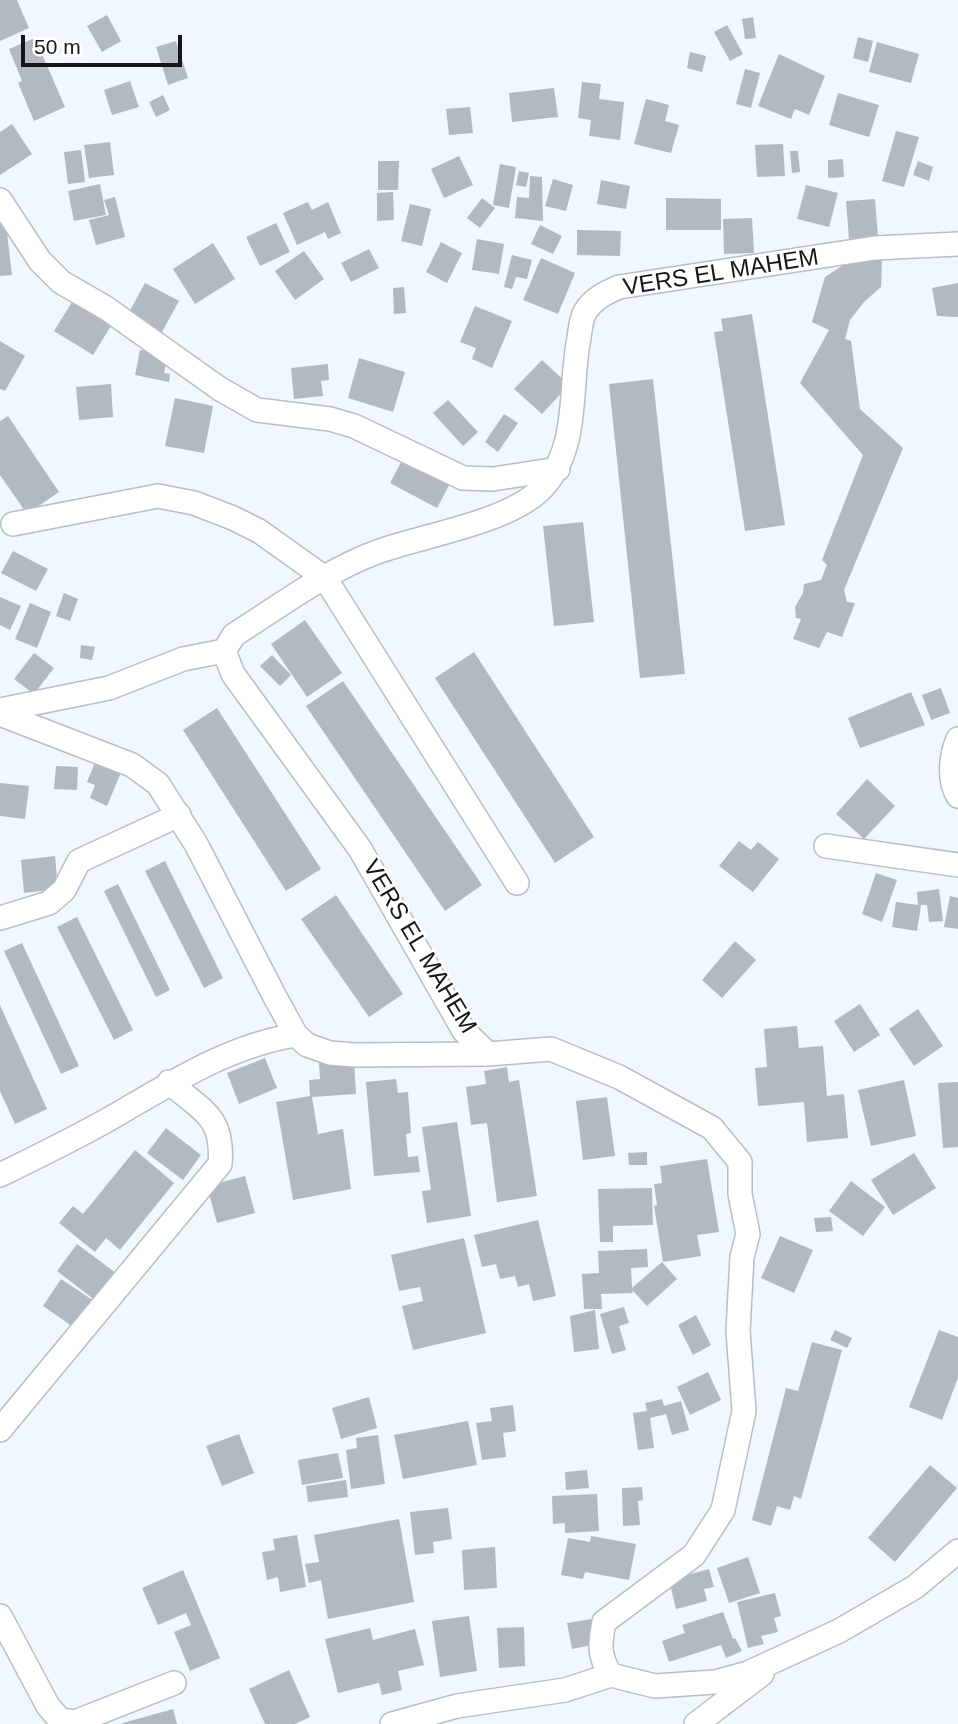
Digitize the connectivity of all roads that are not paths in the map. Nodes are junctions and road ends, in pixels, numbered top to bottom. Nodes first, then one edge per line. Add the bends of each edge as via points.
1 (0, 200) edge
2 (958, 244) edge
3 (558, 468) junction
4 (13, 524) dead end
5 (325, 578) junction
6 (224, 651) junction
7 (0, 712) edge
8 (958, 739) edge
9 (958, 796) edge
10 (179, 815) junction
11 (826, 846) dead end
12 (958, 865) edge
13 (517, 883) dead end
14 (0, 918) edge
15 (296, 1035) junction
16 (488, 1054) junction
17 (169, 1082) junction
18 (0, 1175) edge
19 (0, 1430) edge
20 (958, 1550) edge
21 (0, 1616) edge
22 (790, 1654) junction
23 (611, 1675) junction
24 (174, 1683) dead end
25 (392, 1724) edge
26 (696, 1724) edge

1 - 3 street via 40,261 61,282 257,411 354,426 463,478 493,479
2 - 3 street, VERS EL MAHEM via 875,248 619,287 600,296 583,314 569,438
3 - 5 street, VERS EL MAHEM via 525,503 377,552
4 - 5 street via 158,496 233,518
5 - 6 street, VERS EL MAHEM via 234,635
5 - 13 street
6 - 7 street via 183,659 108,688
6 - 16 street, VERS EL MAHEM via 233,674 360,849 464,1031
7 - 10 street via 132,765 158,784
8 - 9 street via 951,762
10 - 14 street via 79,861 64,890 48,903
10 - 15 street
11 - 12 street
15 - 16 street via 307,1045 330,1053
15 - 17 street via 245,1049
16 - 23 street, VERS EL MAHEM via 551,1049 619,1077 712,1128 740,1162 740,1194 748,1234 742,1257 738,1331 744,1411 723,1510 694,1555 604,1622 602,1661
17 - 18 street
17 - 19 street via 215,1123 222,1139 220,1164
20 - 22 street via 915,1587
21 - 24 street via 60,1720 75,1722
22 - 23 street via 715,1682 655,1686
22 - 26 street
23 - 25 street via 565,1690 457,1706

